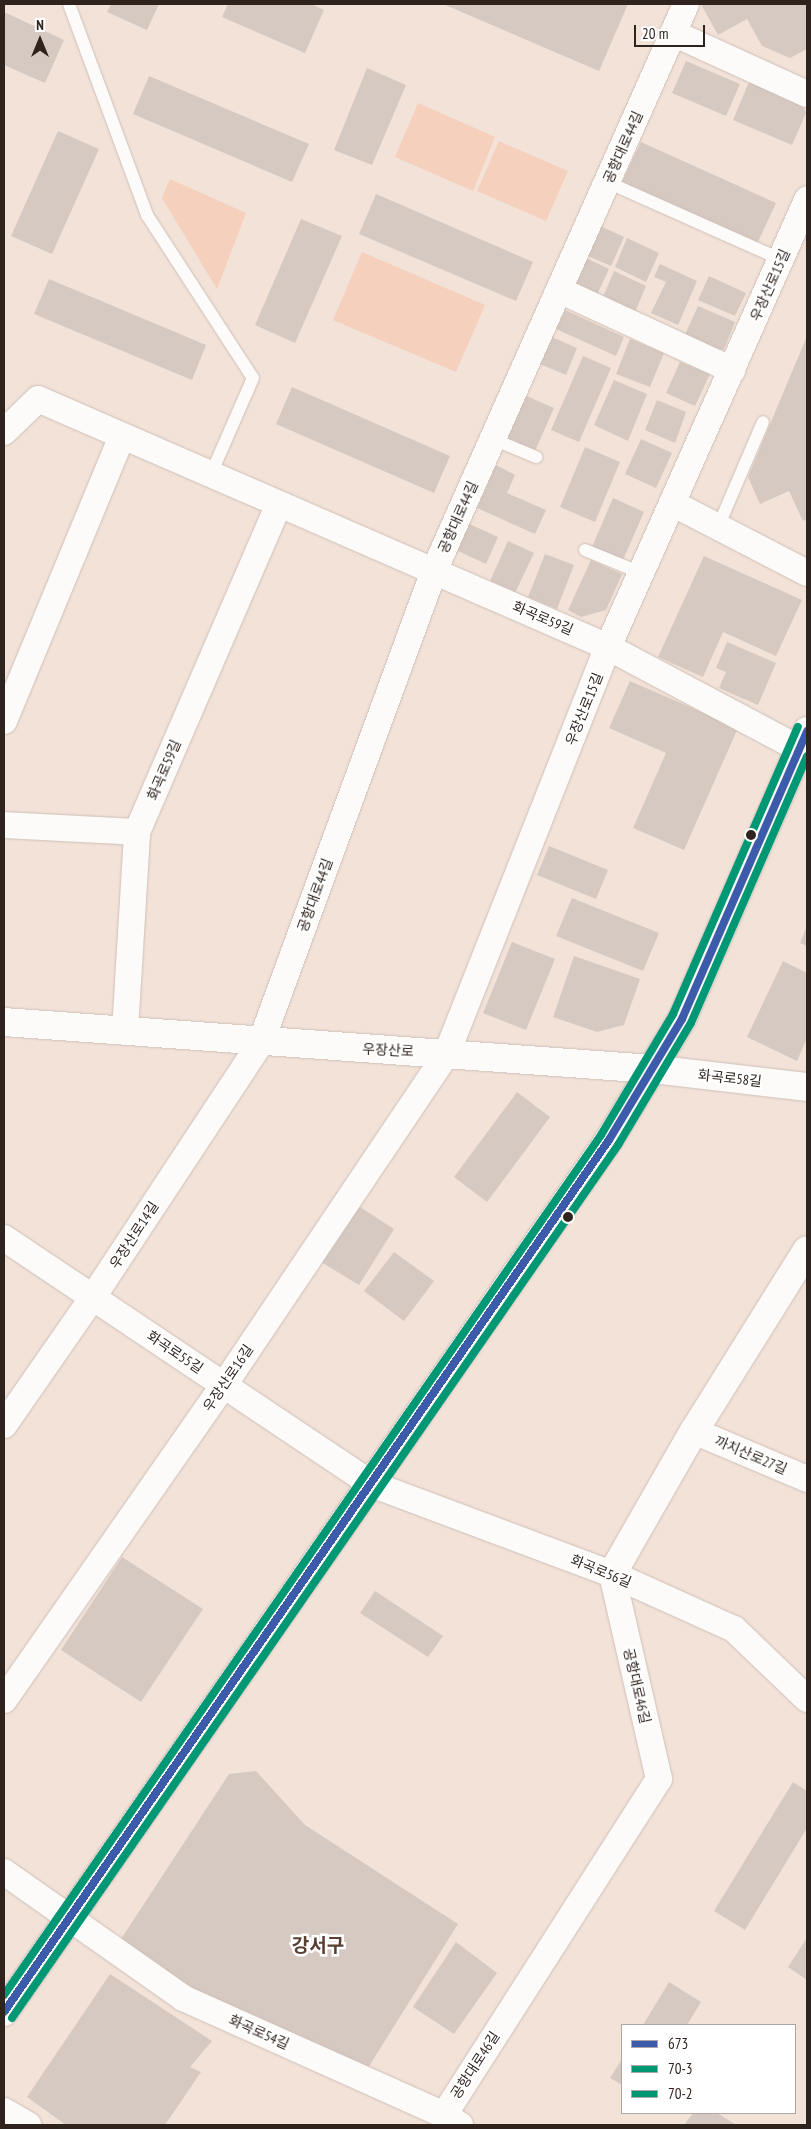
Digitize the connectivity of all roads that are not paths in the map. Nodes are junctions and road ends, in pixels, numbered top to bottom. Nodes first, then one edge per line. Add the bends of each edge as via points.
1 (69, 4) edge
2 (686, 4) edge
3 (673, 33) junction
4 (807, 94) edge
5 (607, 182) junction
6 (807, 199) edge
7 (782, 260) junction
8 (559, 290) junction
9 (732, 370) junction
10 (763, 422) dead end
11 (4, 432) edge
12 (122, 436) junction
13 (493, 439) junction
14 (536, 457) dead end
15 (212, 474) junction
16 (672, 503) junction
17 (279, 504) junction
18 (718, 527) junction
19 (585, 550) dead end
20 (434, 571) junction
21 (641, 573) junction
22 (807, 573) edge
23 (608, 647) junction
24 (4, 721) edge
25 (804, 745) edge
26 (4, 825) edge
27 (137, 832) junction
28 (4, 1022) edge
29 (125, 1031) junction
30 (261, 1042) junction
31 (447, 1053) junction
32 (652, 1069) junction
33 (807, 1087) edge
34 (4, 1238) edge
35 (807, 1250) edge
36 (93, 1297) junction
37 (224, 1385) junction
38 (4, 1425) edge
39 (694, 1431) junction
40 (807, 1479) edge
41 (370, 1484) junction
42 (612, 1574) junction
43 (4, 1700) edge
44 (807, 1700) edge
45 (4, 1872) edge
46 (70, 1917) junction
47 (4, 2012) edge
48 (4, 2111) edge
49 (452, 2120) edge
50 (28, 2125) edge

1 - 15 lane via 147,215 254,378
2 - 3 street, 공항대로44길
3 - 4 street
3 - 5 street, 공항대로44길
5 - 7 lane
5 - 8 street, 공항대로44길
6 - 7 street, 우장산로15길
7 - 9 street, 우장산로15길
8 - 9 street
8 - 13 street, 공항대로44길
9 - 16 street, 우장산로15길
10 - 18 lane
11 - 12 street, 화곡로59길 via 38,399
12 - 15 street, 화곡로59길
12 - 24 street
13 - 14 lane
13 - 20 street, 공항대로44길
15 - 17 street, 화곡로59길
16 - 18 street
16 - 21 street, 우장산로15길
17 - 20 street, 화곡로59길
17 - 27 street, 화곡로59길
18 - 22 street
19 - 21 lane
20 - 23 street, 화곡로59길
20 - 30 street, 공항대로44길
21 - 23 street, 우장산로15길
23 - 25 street, 화곡로59길
23 - 31 street, 우장산로15길
25 - 32 main road via 682,1019
26 - 27 street
27 - 29 street
28 - 29 main road, 우장산로
29 - 30 main road, 우장산로
30 - 31 main road, 우장산로
30 - 36 street, 우장산로14길
31 - 32 main road, 우장산로
31 - 37 street, 우장산로16길
32 - 33 main road, 화곡로58길
32 - 41 main road via 609,1140
34 - 36 street, 화곡로55길
35 - 39 main road
36 - 37 street, 화곡로55길
36 - 38 street, 우장산로14길
37 - 41 street, 화곡로55길
37 - 43 street, 우장산로16길
39 - 40 street, 까치산로27길
39 - 42 main road
41 - 42 street, 화곡로56길
41 - 46 main road
42 - 44 street, 화곡로56길 via 734,1629
42 - 49 street, 공항대로46길 via 659,1780
45 - 46 street, 화곡로54길
46 - 47 main road
46 - 49 street, 화곡로54길 via 183,1998
48 - 50 street

